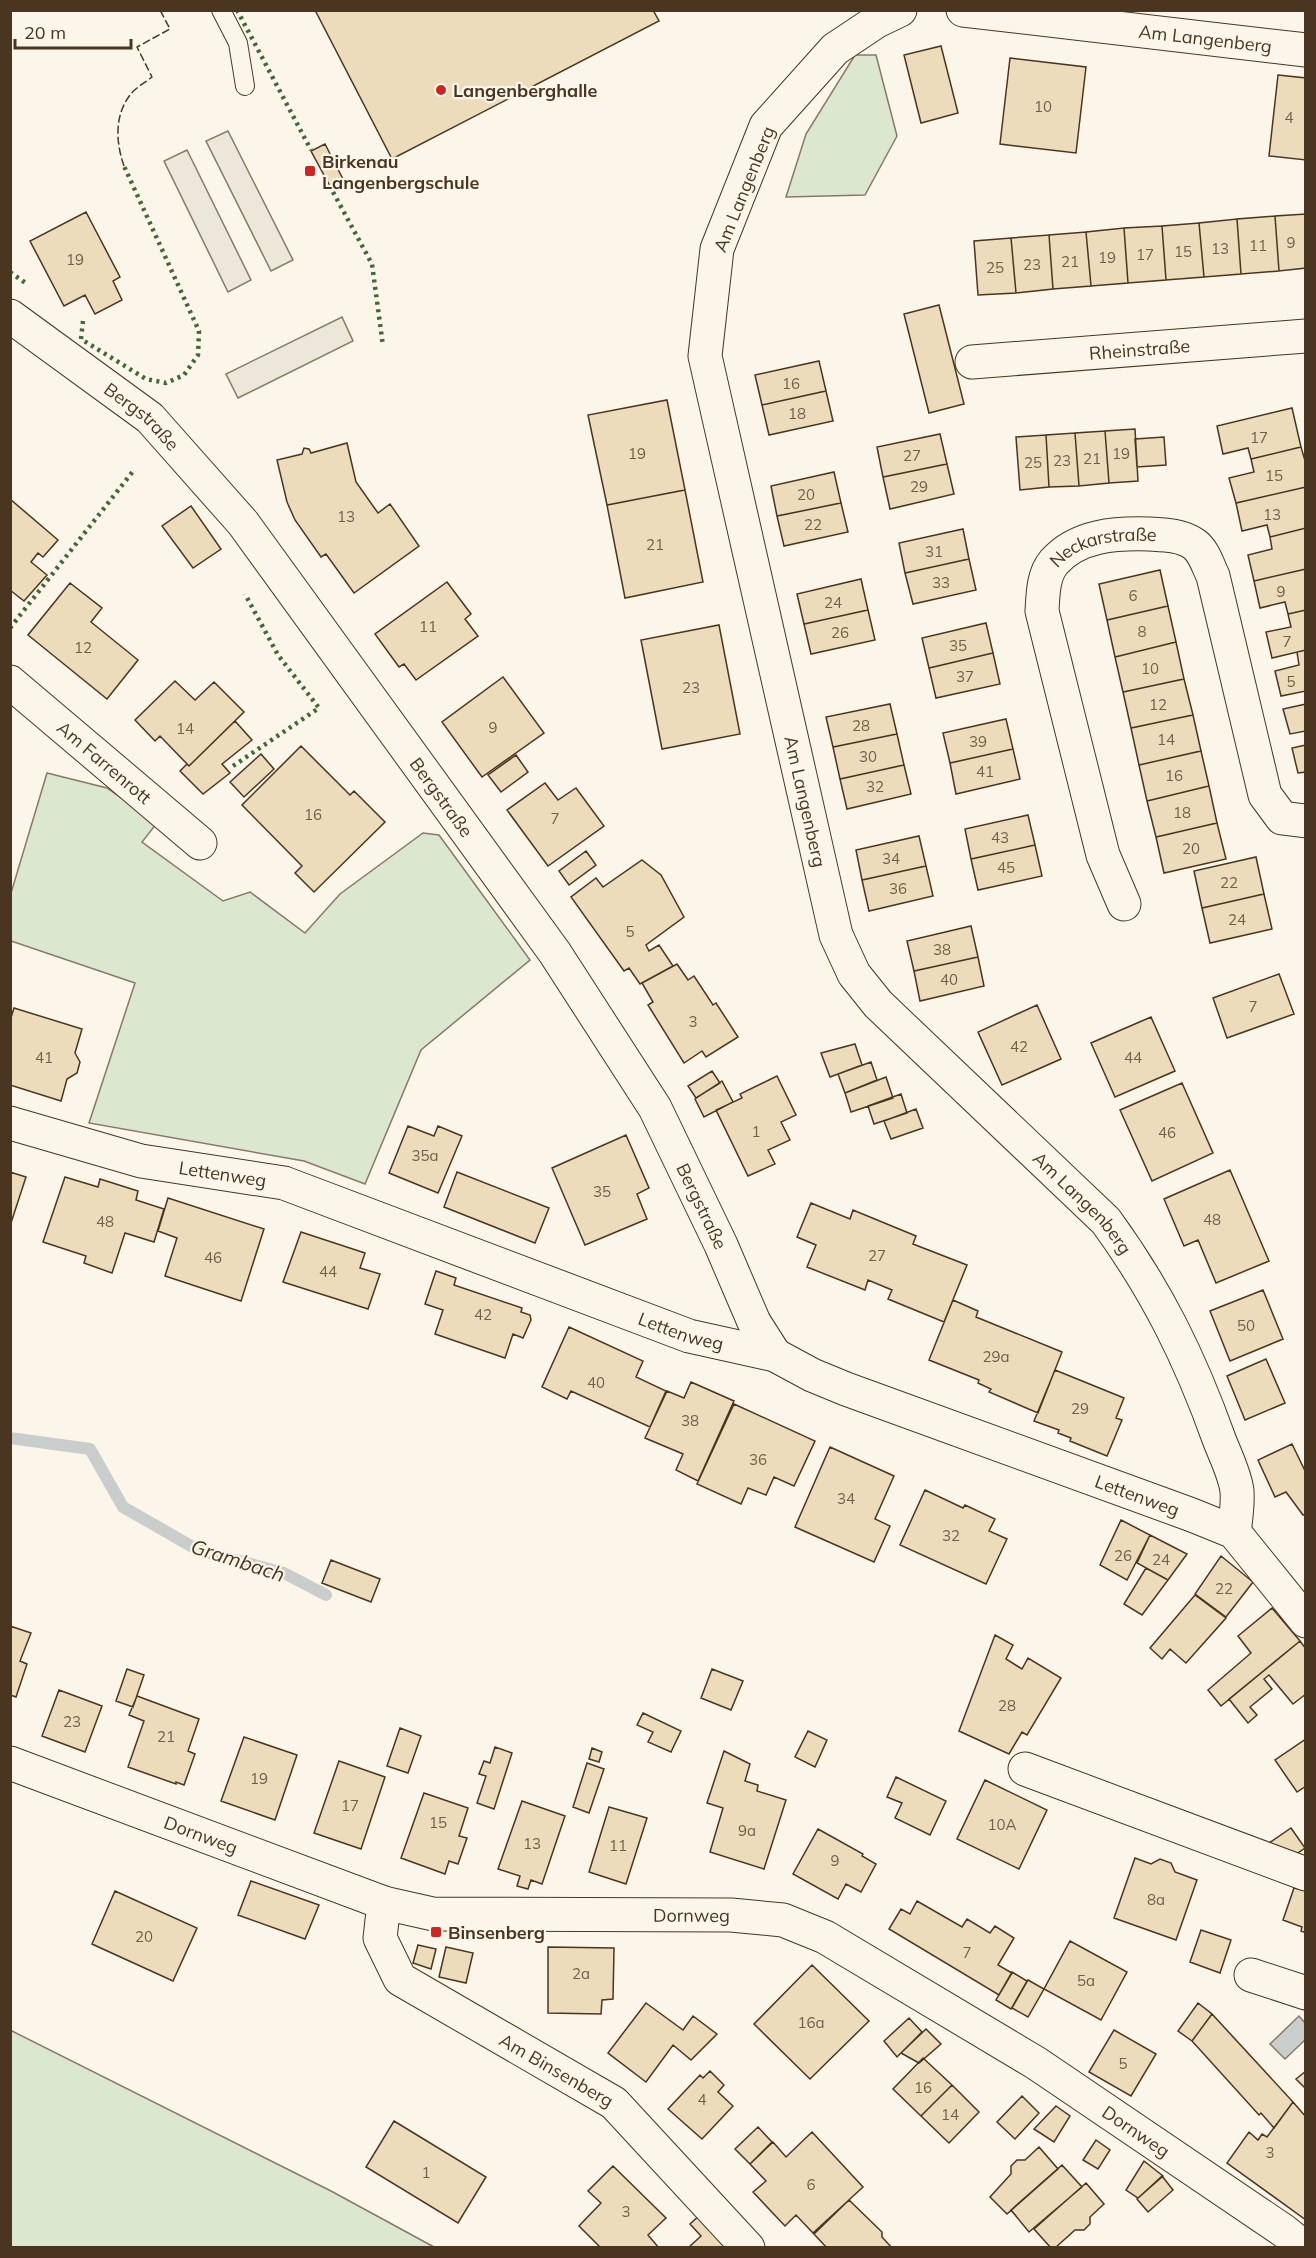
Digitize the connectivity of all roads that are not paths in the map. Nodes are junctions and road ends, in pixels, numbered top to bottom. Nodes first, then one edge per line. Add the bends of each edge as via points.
1 (221, 10) edge
2 (900, 10) edge
3 (963, 10) edge
4 (1305, 50) edge
5 (245, 86) dead end
6 (10, 316) edge
7 (1305, 336) edge
8 (972, 363) dead end
9 (10, 682) edge
10 (1305, 821) edge
11 (200, 843) dead end
12 (1124, 904) dead end
13 (10, 1123) edge
14 (775, 1355) junction
15 (1234, 1532) junction
16 (1305, 1621) edge
17 (10, 1763) edge
18 (1025, 1769) dead end
19 (1305, 1874) edge
20 (384, 1903) junction
21 (1251, 1976) dead end
22 (1305, 1993) edge
23 (748, 2247) edge
24 (1305, 2247) edge

1 - 5 lane via 238,43
2 - 15 street, Am Langenberg via 835,49 766,126 717,249 705,356 836,935 854,974 878,1004 1106,1221 1134,1259 1173,1328 1237,1489
3 - 4 street, Am Langenberg
6 - 14 street, Bergstraße via 150,418 243,523 555,953 655,1108 754,1322
7 - 8 street, Rheinstraße
9 - 11 street, Am Farrenrott
10 - 12 street, Neckarstraße via 1282,818 1265,795 1213,576 1196,545 1173,536 1125,533 1081,543 1053,563 1043,585 1042,610 1102,855
13 - 14 street, Lettenweg via 141,1161 284,1183 689,1336
14 - 15 street, Lettenweg via 846,1389
15 - 16 street, Lettenweg
17 - 20 street, Dornweg
18 - 19 street
20 - 23 street, Am Binsenberg via 380,1938 400,1979 614,2103
20 - 24 street, Dornweg via 433,1914 731,1915 783,1920 825,1937 1036,2062
21 - 22 street

